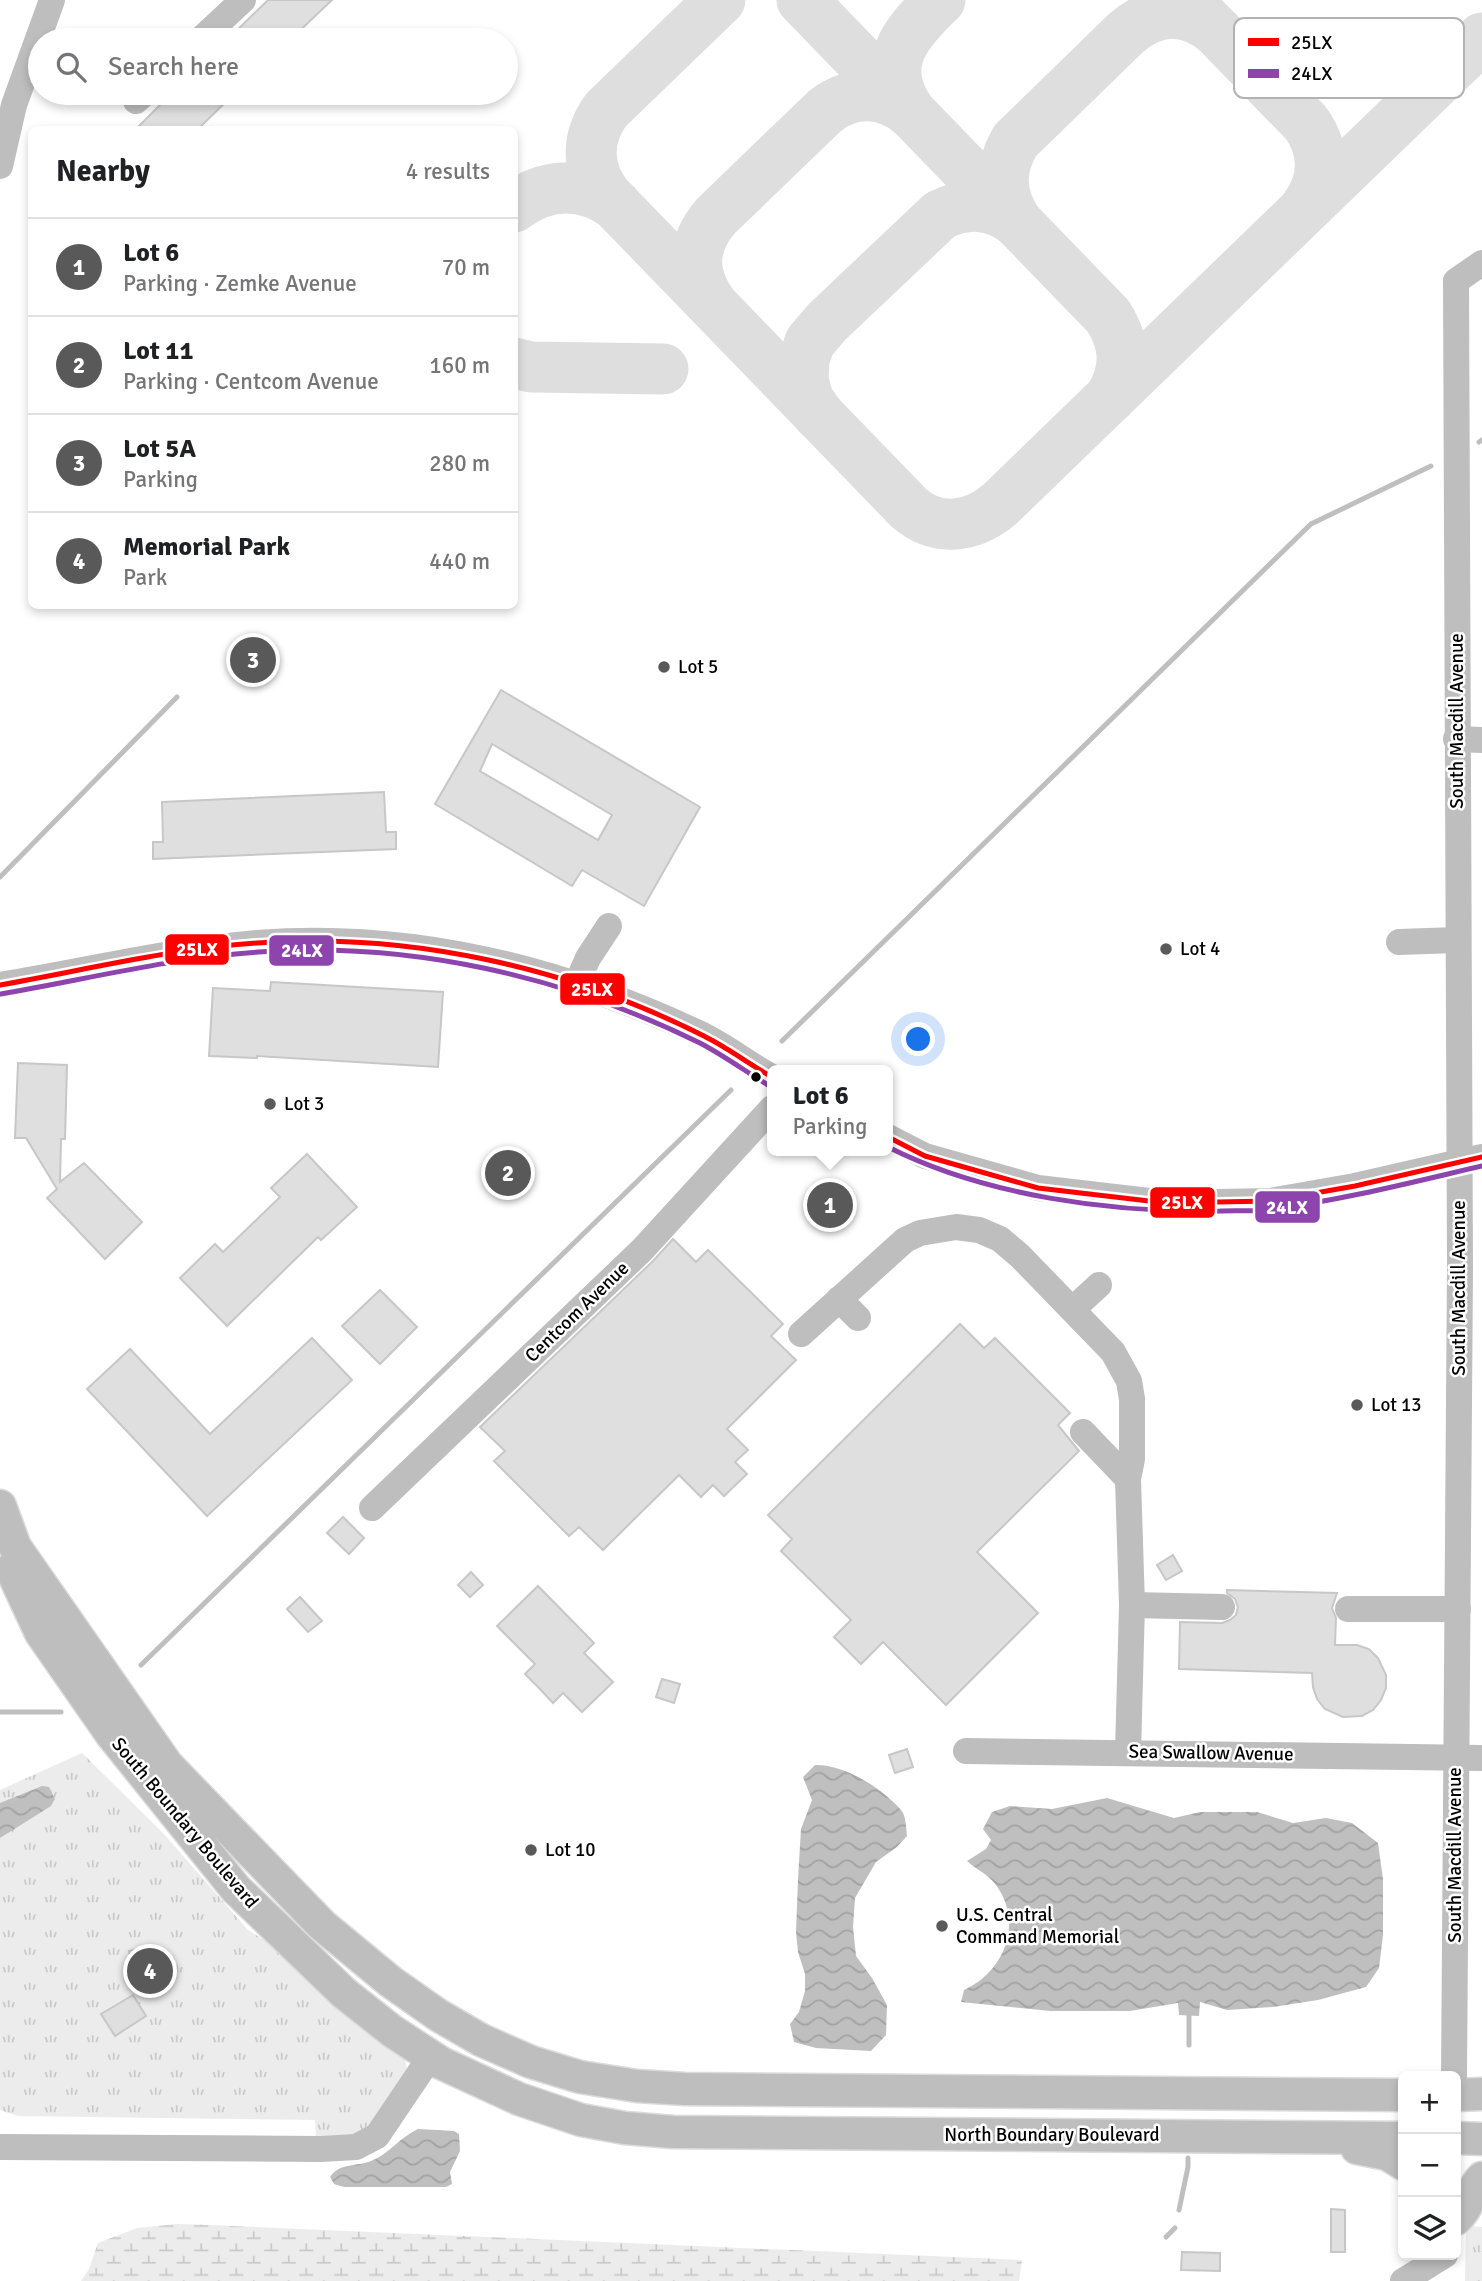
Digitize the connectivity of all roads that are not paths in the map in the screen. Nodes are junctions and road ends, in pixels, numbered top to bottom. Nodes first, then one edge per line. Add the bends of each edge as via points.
1 (52, 0) edge
2 (243, 0) edge
3 (42, 28) edge
4 (214, 28) edge
5 (28, 67) edge
6 (0, 166) edge
7 (1482, 263) edge
8 (1469, 740) edge
9 (1470, 799) edge
10 (609, 926) dead end
11 (1457, 940) junction
12 (1399, 942) dead end
13 (577, 984) junction
14 (0, 985) edge
15 (767, 1074) edge
16 (767, 1113) edge
17 (893, 1140) edge
18 (1470, 1160) edge
19 (1099, 1285) dead end
20 (839, 1299) junction
21 (1073, 1309) junction
22 (858, 1318) dead end
23 (801, 1334) dead end
24 (1083, 1432) dead end
25 (1471, 1433) edge
26 (1128, 1479) junction
27 (0, 1506) edge
28 (372, 1508) dead end
29 (15, 1547) junction
30 (1132, 1605) junction
31 (1222, 1607) dead end
32 (1348, 1609) dead end
33 (1458, 1609) junction
34 (966, 1751) dead end
35 (1128, 1752) junction
36 (1456, 1757) junction
37 (1482, 1758) edge
38 (430, 2056) junction
39 (1454, 2071) edge
40 (1482, 2094) edge
41 (1398, 2095) edge
42 (1461, 2095) edge
43 (700, 2133) joint
44 (1301, 2137) junction
45 (1398, 2138) edge
46 (1461, 2138) edge
47 (1482, 2139) edge
48 (0, 2147) edge
49 (1398, 2161) edge
50 (1482, 2178) edge
51 (1461, 2215) edge
52 (1445, 2264) edge
53 (1403, 2281) edge
54 (1420, 2281) edge

1 - 3 street
2 - 4 street
5 - 6 street
7 - 8 street, South Macdill Avenue via 1456,281
8 - 9 street, South Macdill Avenue
9 - 11 street, South Macdill Avenue
10 - 13 street
11 - 12 street
11 - 18 street, South Macdill Avenue
13 - 14 street via 471,955 327,940 171,954
13 - 15 street via 697,1032
16 - 28 street, Centcom Avenue via 642,1250
17 - 18 street via 925,1156 1038,1188 1166,1203 1270,1201
18 - 25 street, South Macdill Avenue
19 - 21 street
20 - 21 street via 905,1240 956,1227 979,1230 1007,1244
20 - 22 street
20 - 23 street
21 - 26 street via 1113,1352 1129,1381 1132,1459
24 - 26 street
25 - 33 street, South Macdill Avenue
26 - 30 street
27 - 29 main road, South Boundary Boulevard
29 - 38 main road, South Boundary Boulevard via 14,1575 41,1633 113,1735 236,1889 344,1993
29 - 41 main road, South Boundary Boulevard via 167,1765 322,1925 438,2015 531,2063 637,2086 734,2091
30 - 31 street
30 - 35 street
32 - 33 street
33 - 36 street, South Macdill Avenue
34 - 35 street, Sea Swallow Avenue
35 - 36 street, Sea Swallow Avenue
36 - 37 street, Sea Swallow Avenue
36 - 39 street, South Macdill Avenue
38 - 43 main road, South Boundary Boulevard via 478,2082 581,2120
38 - 48 street via 377,2136 356,2147
40 - 42 main road
43 - 44 main road, North Boundary Boulevard
44 - 45 main road, North Boundary Boulevard
44 - 49 main road via 1387,2154
46 - 47 main road
50 - 51 main road
52 - 53 street
52 - 54 street

